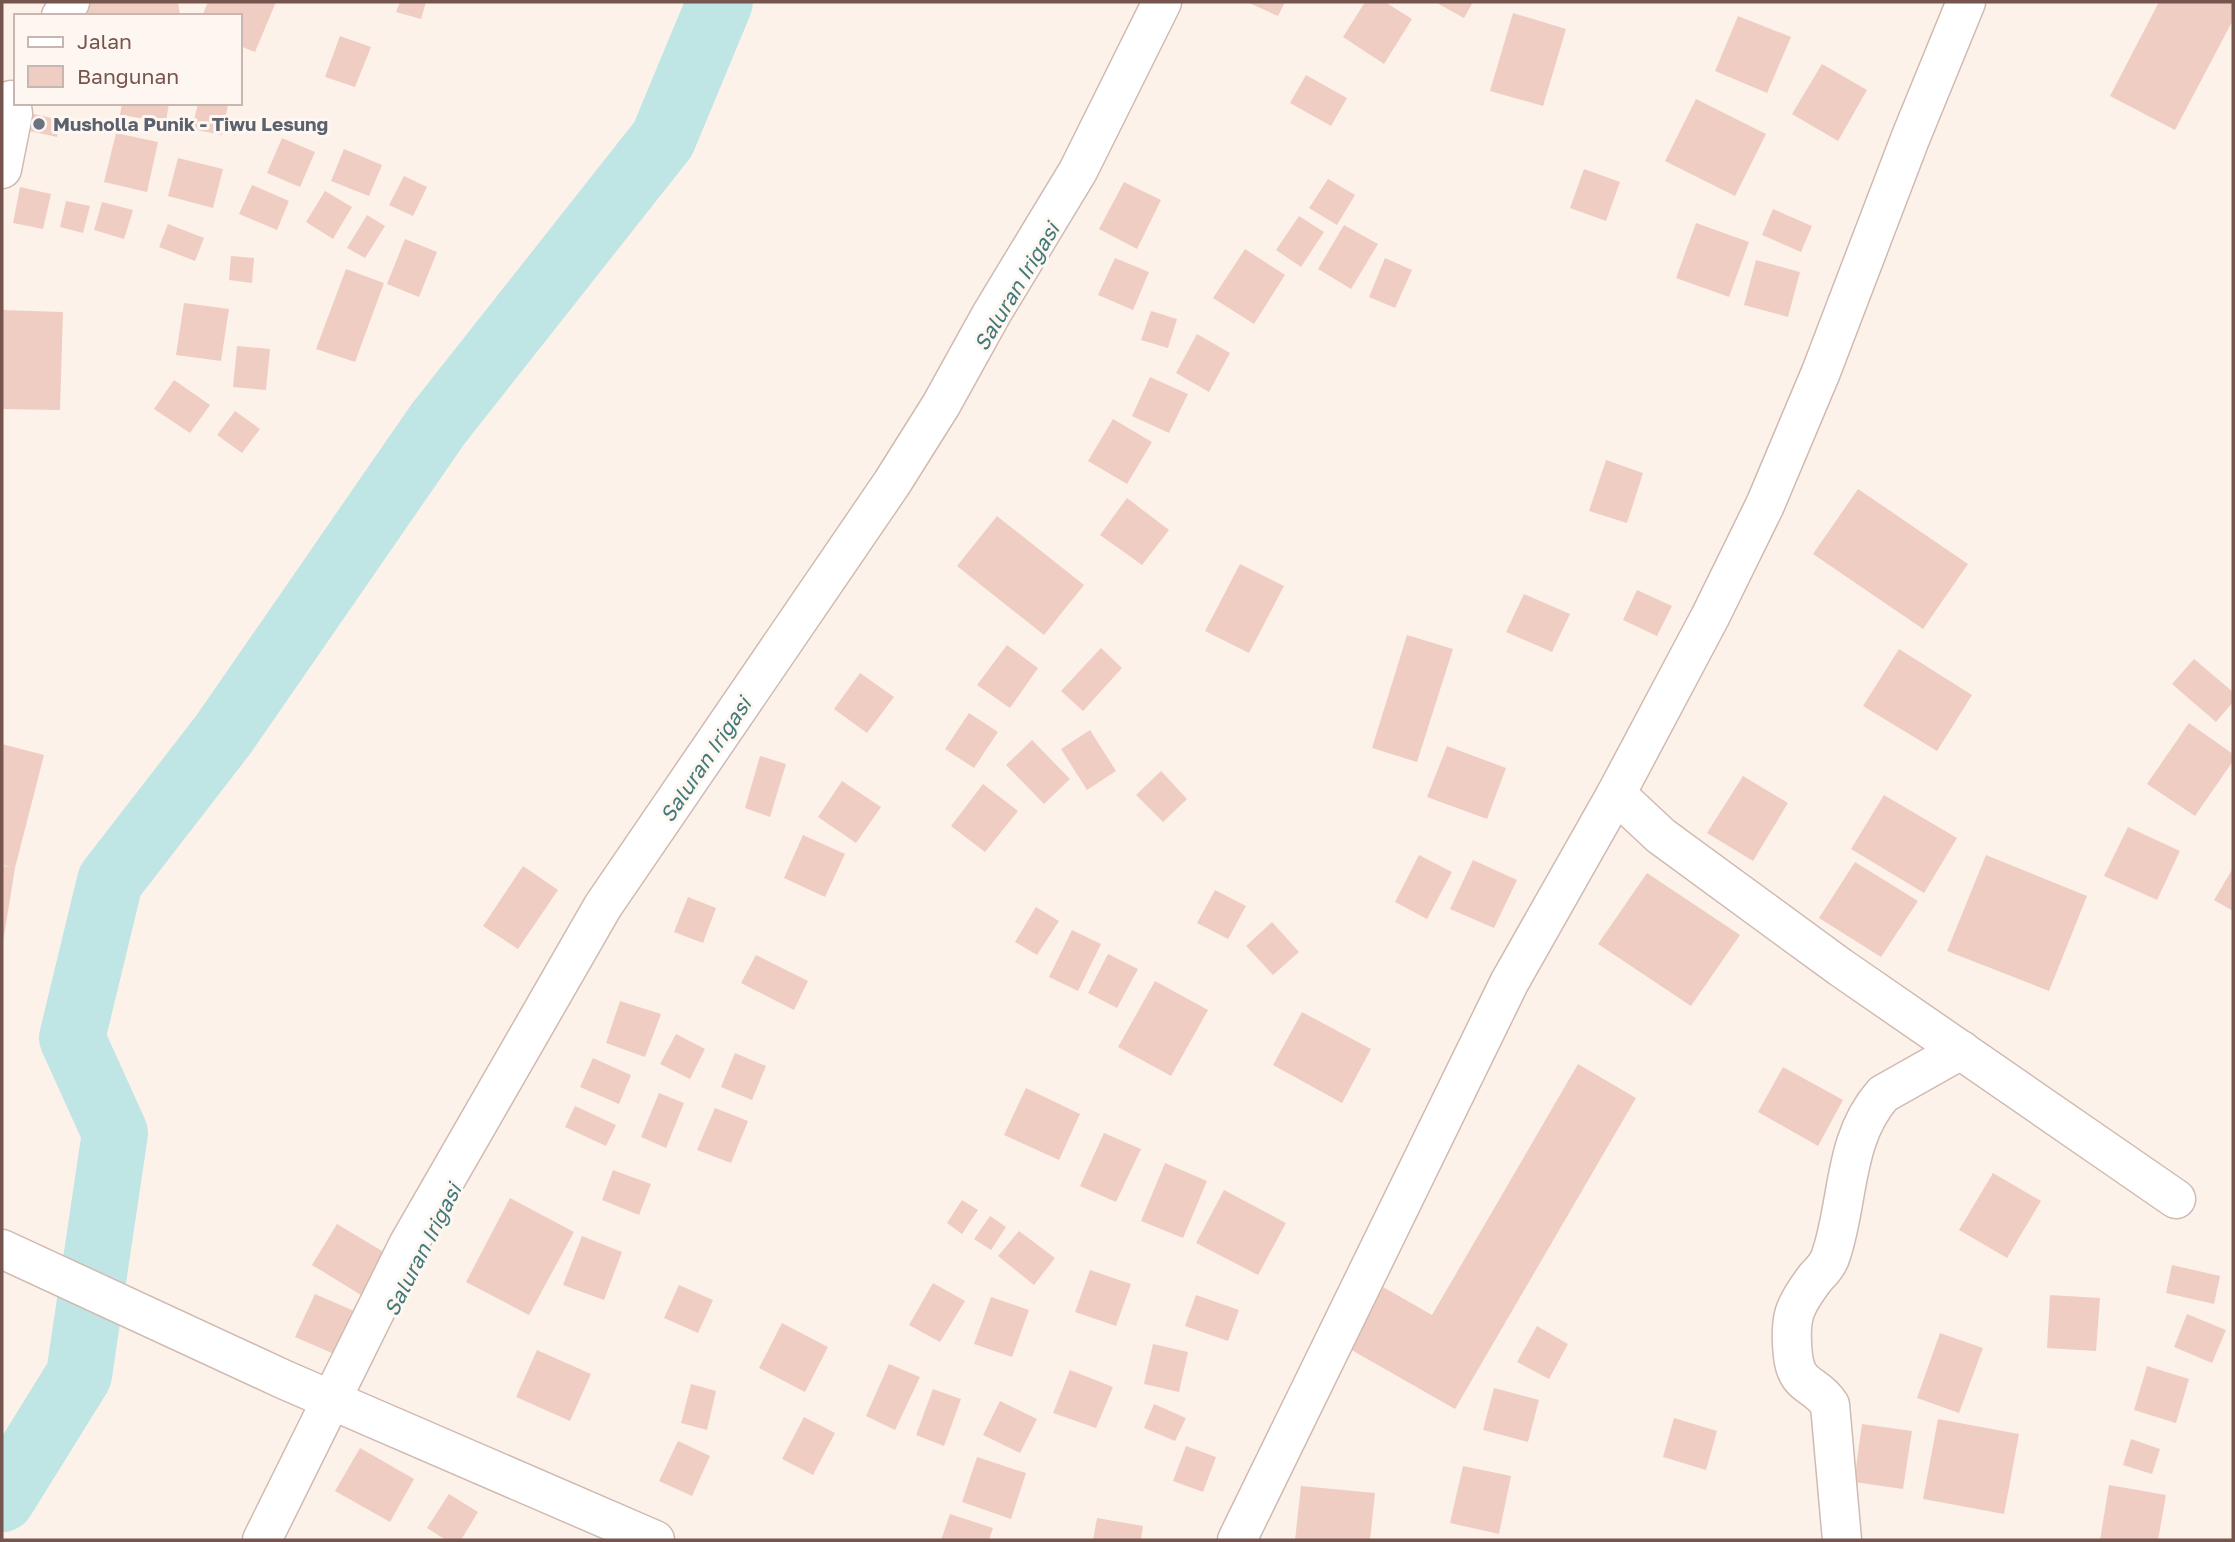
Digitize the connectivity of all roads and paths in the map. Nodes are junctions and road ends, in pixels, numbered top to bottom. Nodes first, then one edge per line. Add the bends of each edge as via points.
1 (1162, 2) edge
2 (1966, 2) edge
3 (10, 98) edge
4 (2, 169) edge
5 (1616, 794) junction
6 (1961, 1050) junction
7 (2176, 1199) dead end
8 (14, 1254) edge
9 (334, 1402) junction
10 (262, 1540) edge
11 (655, 1540) edge
12 (1237, 1540) edge
13 (1842, 1540) edge

1 - 9 street via 1078,171 941,405 603,906 408,1245
2 - 5 street via 1765,505
3 - 4 street via 13,114
5 - 6 street via 1661,836
5 - 12 street via 1509,983
6 - 7 street
6 - 13 street via 1883,1094 1874,1104 1855,1144 1831,1258 1794,1310 1793,1356 1798,1377 1830,1405
8 - 9 street
9 - 10 street
9 - 11 street

